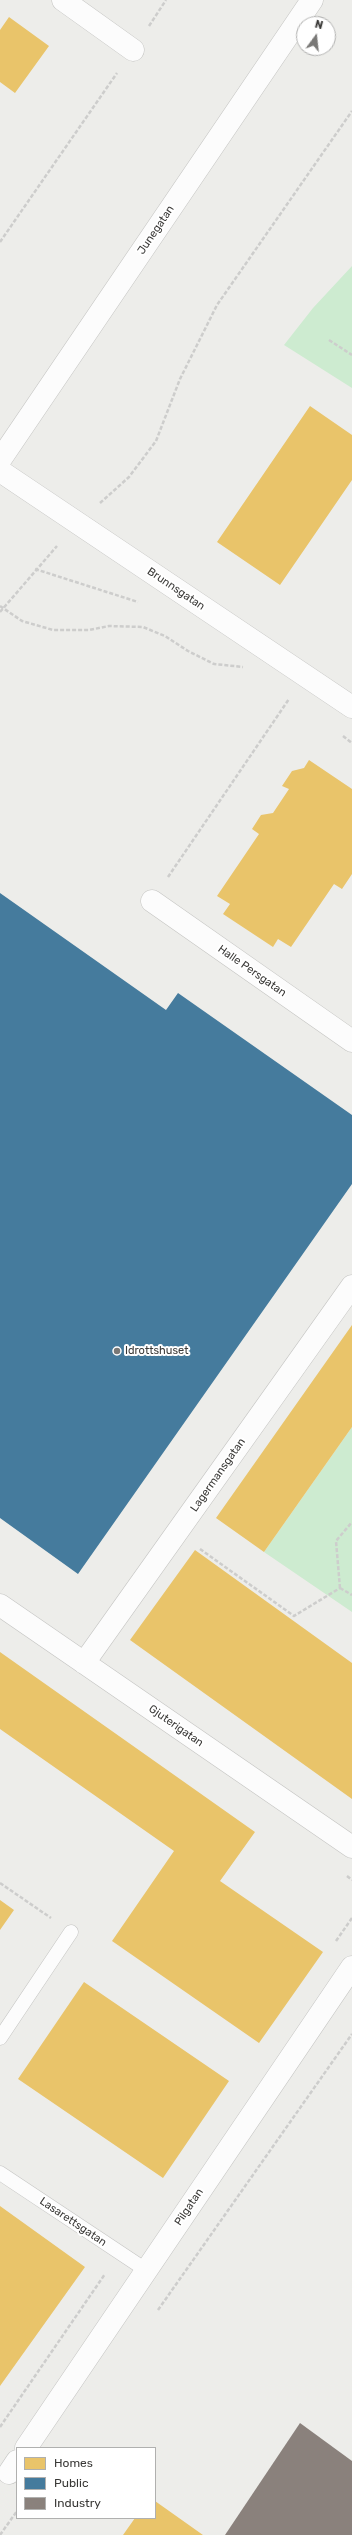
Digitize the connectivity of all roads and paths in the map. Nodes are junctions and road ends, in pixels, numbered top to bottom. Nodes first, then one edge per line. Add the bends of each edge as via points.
1 (63, 0) edge
2 (166, 0) edge
3 (312, 0) edge
4 (133, 50) junction
5 (352, 111) edge
6 (0, 242) edge
7 (328, 340) dead end
8 (352, 356) edge
9 (0, 460) edge
10 (0, 470) edge
11 (78, 524) junction
12 (35, 569) junction
13 (144, 604) dead end
14 (0, 606) edge
15 (0, 612) edge
16 (234, 660) dead end
17 (240, 665) dead end
18 (243, 667) dead end
19 (289, 699) dead end
20 (352, 707) edge
21 (152, 901) joint
22 (352, 1040) edge
23 (352, 1286) edge
24 (352, 1522) edge
25 (177, 1532) junction
26 (340, 1588) junction
27 (352, 1595) edge
28 (0, 1605) edge
29 (84, 1663) junction
30 (352, 1847) edge
31 (0, 1883) edge
32 (71, 1932) joint
33 (352, 1967) edge
34 (352, 2034) edge
35 (0, 2038) edge
36 (0, 2173) edge
37 (146, 2270) junction
38 (157, 2312) dead end
39 (27, 2447) edge
40 (16, 2512) edge
41 (0, 2535) edge

1 - 4 street
2 - 4 path
3 - 9 street, Junegatan
4 - 6 path
5 - 11 path via 217,306 180,379 156,441 129,477
7 - 8 path
10 - 11 street, Brunnsgatan
11 - 12 path
11 - 20 street, Brunnsgatan
12 - 13 path
12 - 15 path
14 - 18 path, bridge via 22,621 53,630 89,630 109,626 143,627 165,636 214,664
16 - 17 path
19 - 21 path
21 - 22 street, Halle Persgatan
23 - 25 street, Lagermansgatan
24 - 26 path via 336,1541
25 - 26 path via 294,1616
25 - 29 street, Lagermansgatan
26 - 27 path
28 - 29 street, Gjuterigatan
29 - 30 street, Gjuterigatan
31 - 32 path
32 - 35 lane
33 - 37 street, Pilgatan
34 - 38 path
36 - 37 lane, Lasarettsgatan
37 - 39 street, Pilgatan
40 - 41 path

